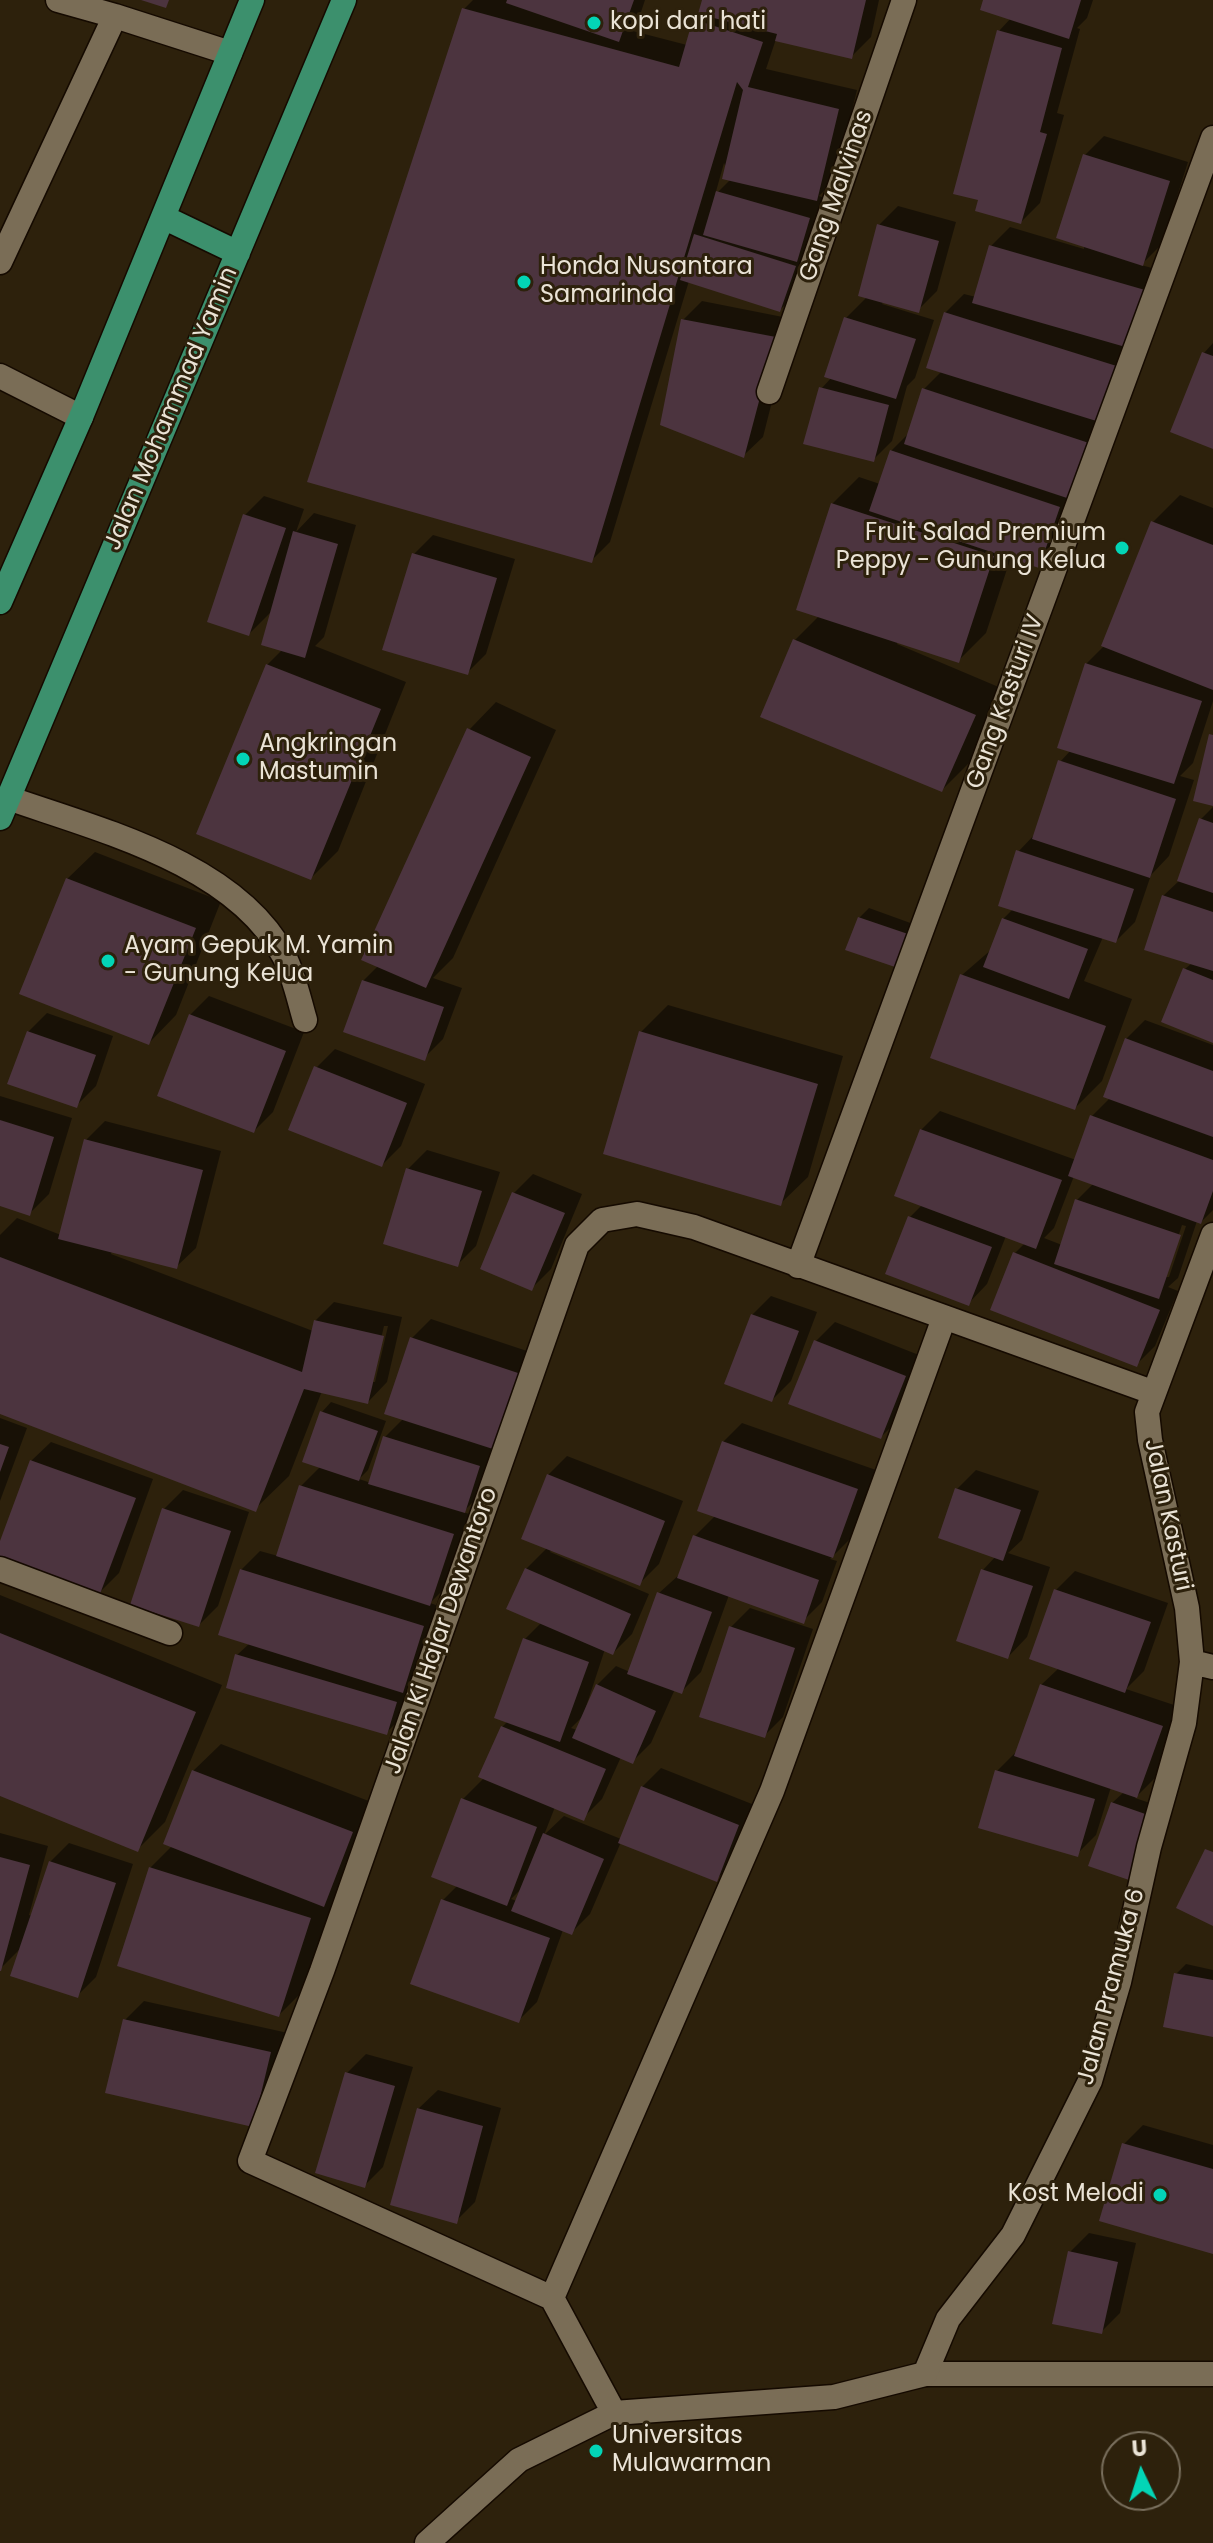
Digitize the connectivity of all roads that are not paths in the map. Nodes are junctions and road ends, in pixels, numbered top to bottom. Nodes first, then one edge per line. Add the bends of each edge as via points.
1 (58, 0) edge
2 (252, 0) edge
3 (344, 0) edge
4 (904, 0) edge
5 (115, 16) junction
6 (230, 53) junction
7 (1213, 138) edge
8 (163, 217) junction
9 (238, 253) junction
10 (0, 262) edge
11 (0, 376) edge
12 (769, 392) dead end
13 (81, 417) junction
14 (0, 602) edge
15 (4, 808) edge
16 (305, 1020) dead end
17 (1213, 1235) edge
18 (798, 1266) junction
19 (944, 1318) junction
20 (1152, 1392) junction
21 (0, 1569) edge
22 (170, 1633) dead end
23 (1203, 1665) edge
24 (552, 2298) junction
25 (925, 2374) junction
26 (1213, 2374) edge
27 (614, 2413) junction
28 (427, 2543) edge

1 - 5 street
2 - 6 main road
3 - 9 main road, Jalan Mohammad Yamin
4 - 12 street, Gang Malvinas
5 - 6 street
5 - 10 street
6 - 8 main road
7 - 18 street, Gang Kasturi IV
8 - 9 main road
8 - 13 main road
9 - 15 main road, Jalan Mohammad Yamin
11 - 13 street
13 - 14 main road
15 - 16 street via 153,849 238,898 284,956
17 - 20 street, Jalan Kasturi
18 - 19 street, Jalan Ki Hajar Dewantoro
18 - 24 street, Jalan Ki Hajar Dewantoro via 694,1227 637,1214 602,1220 577,1245 250,2161
19 - 20 street, Jalan Ki Hajar Dewantoro
19 - 24 street via 772,1791
20 - 23 street, Jalan Kasturi via 1147,1412 1150,1440
21 - 22 street
23 - 25 street, Jalan Pramuka 6 via 1149,1847 1090,2081 1013,2235 948,2319
24 - 27 street
25 - 26 street
25 - 27 street via 834,2397
27 - 28 street via 519,2460

